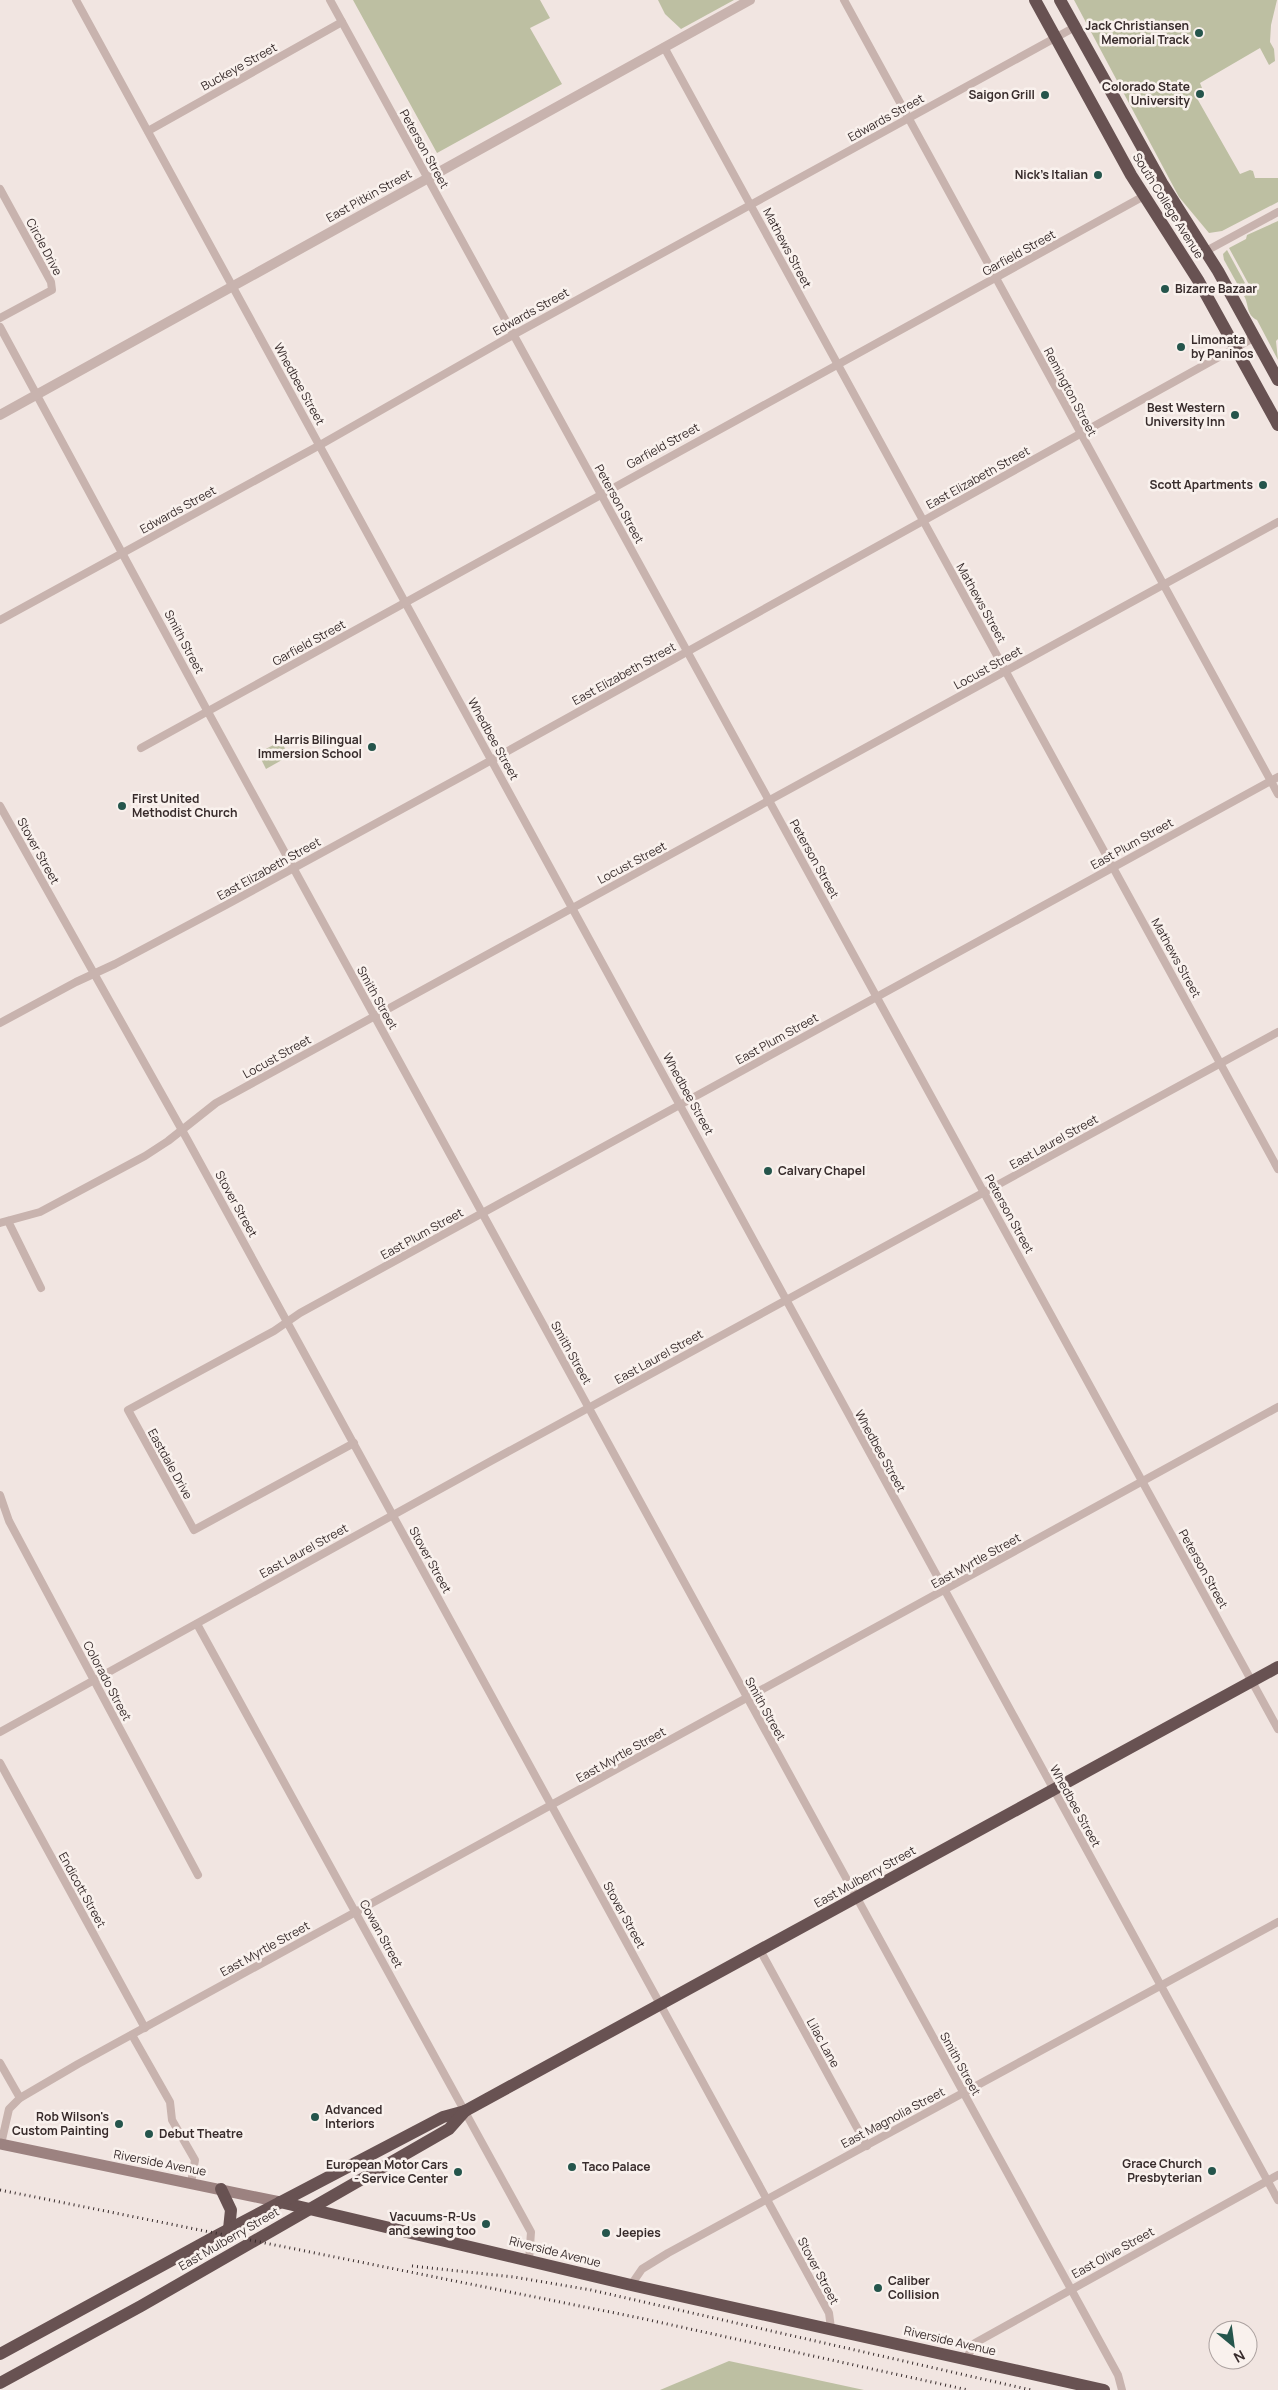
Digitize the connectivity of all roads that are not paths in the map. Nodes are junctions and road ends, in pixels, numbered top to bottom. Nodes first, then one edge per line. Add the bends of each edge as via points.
1 (76, 0) edge
2 (330, 0) edge
3 (750, 0) edge
4 (844, 0) edge
5 (1035, 0) edge
6 (1060, 0) edge
7 (342, 22) junction
8 (1075, 27) junction
9 (1056, 38) junction
10 (664, 47) junction
11 (908, 118) junction
12 (148, 131) junction
13 (427, 177) junction
14 (0, 189) edge
15 (1144, 196) junction
16 (751, 205) junction
17 (1278, 212) edge
18 (1206, 251) junction
19 (996, 279) junction
20 (233, 286) junction
21 (0, 318) edge
22 (0, 327) edge
23 (513, 335) junction
24 (1255, 337) junction
25 (1236, 348) junction
26 (837, 364) junction
27 (1278, 380) edge
28 (37, 394) junction
29 (0, 414) edge
30 (1278, 425) edge
31 (1080, 433) junction
32 (320, 445) junction
33 (600, 493) junction
34 (924, 521) junction
35 (1278, 522) edge
36 (123, 552) junction
37 (1163, 585) junction
38 (407, 602) junction
39 (0, 620) edge
40 (687, 652) junction
41 (1006, 671) junction
42 (208, 712) junction
43 (141, 748) dead end
44 (491, 760) junction
45 (1274, 779) edge
46 (1278, 794) edge
47 (769, 801) junction
48 (0, 806) edge
49 (294, 868) junction
50 (1114, 868) junction
51 (572, 908) junction
52 (94, 974) junction
53 (876, 997) junction
54 (375, 1016) junction
55 (0, 1024) edge
56 (1278, 1032) edge
57 (1221, 1064) junction
58 (681, 1106) junction
59 (182, 1130) junction
60 (1278, 1169) edge
61 (984, 1193) junction
62 (482, 1214) junction
63 (4, 1222) edge
64 (41, 1288) dead end
65 (786, 1301) junction
66 (287, 1320) junction
67 (1278, 1407) edge
68 (588, 1408) junction
69 (354, 1443) junction
70 (1143, 1482) junction
71 (0, 1496) edge
72 (393, 1515) junction
73 (944, 1591) junction
74 (197, 1624) junction
75 (1278, 1667) edge
76 (94, 1681) junction
77 (1252, 1681) junction
78 (747, 1699) junction
79 (1278, 1729) edge
80 (0, 1732) edge
81 (0, 1763) edge
82 (1053, 1790) junction
83 (552, 1806) junction
84 (198, 1875) dead end
85 (856, 1898) junction
86 (356, 1913) junction
87 (1278, 1922) edge
88 (760, 1950) junction
89 (1162, 1986) junction
90 (660, 2005) junction
91 (145, 2028) junction
92 (132, 2035) junction
93 (0, 2063) edge
94 (964, 2093) junction
95 (20, 2098) junction
96 (465, 2111) junction
97 (0, 2144) edge
98 (867, 2146) junction
99 (1278, 2174) edge
100 (1267, 2180) junction
101 (191, 2183) junction
102 (221, 2189) junction
103 (766, 2199) junction
104 (1278, 2200) edge
105 (280, 2202) junction
106 (309, 2209) junction
107 (229, 2229) junction
108 (529, 2260) junction
109 (631, 2285) junction
110 (1071, 2289) junction
111 (831, 2328) junction
112 (0, 2354) edge
113 (966, 2359) junction
114 (0, 2383) edge
115 (1104, 2390) edge
116 (1122, 2390) edge

1 - 12 street, Whedbee Street
2 - 7 street, Peterson Street
3 - 10 street, East Pitkin Street
4 - 11 street, Remington Street
5 - 9 highway, South College Avenue
6 - 8 highway, South College Avenue
7 - 12 street, Buckeye Street
7 - 13 street, Peterson Street
8 - 9 street, Edwards Street
8 - 18 highway, South College Avenue via 1162,183
9 - 11 street, Edwards Street
9 - 15 highway, South College Avenue
10 - 13 street, East Pitkin Street
10 - 16 street, Mathews Street
11 - 16 street, Edwards Street
11 - 19 street, Remington Street
12 - 20 street, Whedbee Street
13 - 20 street, East Pitkin Street
13 - 23 street, Peterson Street
14 - 21 street, Circle Drive via 51,282 52,290
15 - 19 street, Garfield Street
15 - 25 highway, South College Avenue via 1198,280
16 - 23 street, Edwards Street
16 - 26 street, Mathews Street
17 - 18 street
18 - 24 highway, South College Avenue
19 - 26 street, Garfield Street
19 - 31 street, Remington Street
20 - 28 street, East Pitkin Street
20 - 32 street, Whedbee Street
22 - 28 street, Smith Street
23 - 32 street, Edwards Street
23 - 33 street, Peterson Street
24 - 25 street, East Elizabeth Street
24 - 27 highway, South College Avenue
25 - 30 highway, South College Avenue
25 - 31 street, East Elizabeth Street
26 - 33 street, Garfield Street
26 - 34 street, Mathews Street
28 - 29 street, East Pitkin Street
28 - 36 street, Smith Street
31 - 34 street, East Elizabeth Street
31 - 37 street, Remington Street
32 - 36 street, Edwards Street
32 - 38 street, Whedbee Street
33 - 38 street, Garfield Street
33 - 40 street, Peterson Street
34 - 40 street, East Elizabeth Street
34 - 41 street, Mathews Street
35 - 37 street, Locust Street
36 - 39 street, Edwards Street
36 - 42 street, Smith Street
37 - 41 street, Locust Street
37 - 45 street, Remington Street
38 - 42 street, Garfield Street
38 - 44 street, Whedbee Street
40 - 44 street, East Elizabeth Street
40 - 47 street, Peterson Street
41 - 47 street, Locust Street
41 - 50 street, Mathews Street
42 - 43 street, Garfield Street
42 - 49 street, Smith Street
44 - 49 street, East Elizabeth Street
44 - 51 street, Whedbee Street
45 - 46 street, Remington Street
45 - 50 street, East Plum Street
47 - 51 street, Locust Street
47 - 53 street, Peterson Street
48 - 52 street, Stover Street
49 - 52 street, East Elizabeth Street
49 - 54 street, Smith Street
50 - 53 street, East Plum Street
50 - 57 street, Mathews Street
51 - 54 street, Locust Street
51 - 58 street, Whedbee Street
52 - 55 street, East Elizabeth Street
52 - 59 street, Stover Street
53 - 58 street, East Plum Street
53 - 61 street, Peterson Street
54 - 59 street, Locust Street via 216,1103
54 - 62 street, Smith Street
56 - 57 street, East Laurel Street
57 - 60 street, Mathews Street
57 - 61 street, East Laurel Street
58 - 62 street, East Plum Street
58 - 65 street, Whedbee Street
59 - 63 street, Locust Street via 146,1156 63,1201 40,1212
59 - 66 street, Stover Street
61 - 65 street, East Laurel Street
61 - 70 street, Peterson Street
62 - 66 street, East Plum Street
62 - 68 street, Smith Street
63 - 64 street
65 - 68 street, East Laurel Street
65 - 73 street, Whedbee Street
66 - 69 street, Stover Street
66 - 69 street, Eastdale Drive via 274,1331 128,1410 194,1530
67 - 70 street, East Myrtle Street
68 - 72 street, East Laurel Street
68 - 78 street, Smith Street
69 - 72 street, Stover Street
70 - 73 street, East Myrtle Street
70 - 77 street, Peterson Street
71 - 76 street, Colorado Street via 9,1521
72 - 74 street, East Laurel Street
72 - 83 street, Stover Street
73 - 78 street, East Myrtle Street
73 - 82 street, Whedbee Street
74 - 76 street, East Laurel Street
74 - 86 street, Cowan Street
75 - 77 highway, East Mulberry Street
76 - 80 street, East Laurel Street
76 - 84 street, Colorado Street
77 - 79 street, Peterson Street
77 - 82 highway, East Mulberry Street
78 - 83 street, East Myrtle Street
78 - 85 street, Smith Street
81 - 91 street, Endicott Street
82 - 85 highway, East Mulberry Street
82 - 89 street, Whedbee Street
83 - 86 street, East Myrtle Street
83 - 90 street, Stover Street
85 - 88 highway, East Mulberry Street
85 - 94 street, Smith Street
86 - 91 street, East Myrtle Street
86 - 96 street, Cowan Street
87 - 89 street, East Magnolia Street
88 - 90 highway, East Mulberry Street
88 - 98 street, Lilac Lane
89 - 94 street, East Magnolia Street
89 - 100 street, Whedbee Street
90 - 96 highway, East Mulberry Street
90 - 103 street, Stover Street
91 - 92 street, East Myrtle Street
92 - 95 street, East Myrtle Street
92 - 101 street via 170,2102 172,2120 194,2160
93 - 95 street
94 - 98 street, East Magnolia Street
94 - 110 street, Smith Street
95 - 97 street, East Myrtle Street via 9,2109
96 - 105 highway, East Mulberry Street via 443,2117
96 - 106 highway, East Mulberry Street via 449,2129
96 - 108 street, Cowan Street via 531,2232
97 - 101 main road, Riverside Avenue
98 - 103 street, East Magnolia Street
99 - 100 street, East Olive Street
100 - 104 street, Whedbee Street
100 - 110 street, East Olive Street
101 - 102 main road, Riverside Avenue
102 - 105 main road, Riverside Avenue
102 - 107 highway via 231,2210
103 - 109 street, East Magnolia Street via 642,2269
103 - 111 street, Stover Street via 828,2313
105 - 106 highway, Riverside Avenue
105 - 107 highway, East Mulberry Street
106 - 108 highway, Riverside Avenue
106 - 114 highway, East Mulberry Street
107 - 112 highway, East Mulberry Street
108 - 109 highway, Riverside Avenue
109 - 111 highway, Riverside Avenue
110 - 113 street, East Olive Street via 974,2343
110 - 116 street, Smith Street via 1118,2375
111 - 113 highway, Riverside Avenue
113 - 115 highway, Riverside Avenue

